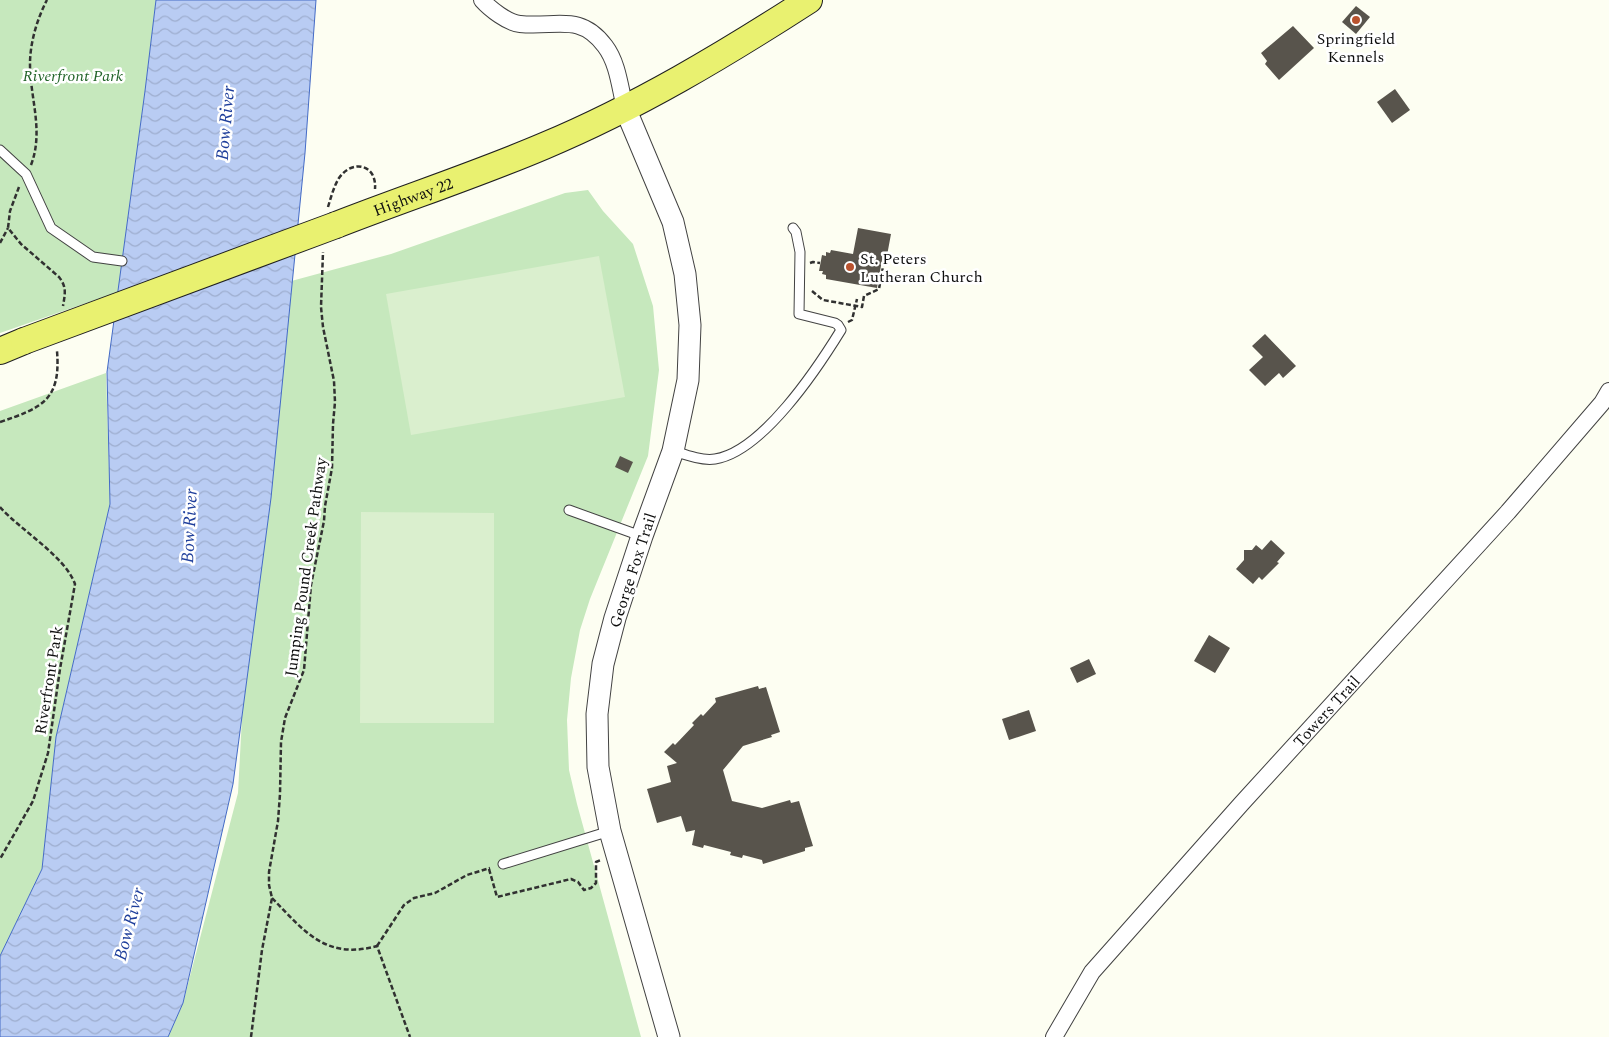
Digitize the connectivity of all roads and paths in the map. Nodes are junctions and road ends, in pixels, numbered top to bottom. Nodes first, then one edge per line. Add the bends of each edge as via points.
1 (482, 0) edge
2 (809, 0) edge
3 (625, 108) junction
4 (0, 150) edge
5 (336, 184) dead end
6 (373, 194) dead end
7 (8, 228) dead end
8 (793, 228) dead end
9 (0, 242) edge
10 (122, 261) dead end
11 (884, 261) dead end
12 (820, 263) dead end
13 (806, 264) dead end
14 (322, 266) dead end
15 (809, 289) dead end
16 (857, 299) dead end
17 (856, 306) junction
18 (838, 325) junction
19 (0, 351) edge
20 (1609, 391) edge
21 (673, 451) junction
22 (0, 507) edge
23 (570, 510) dead end
24 (642, 536) junction
25 (610, 831) junction
26 (617, 855) junction
27 (0, 859) edge
28 (503, 864) joint
29 (488, 869) junction
30 (272, 898) junction
31 (377, 946) junction
32 (251, 1037) edge
33 (410, 1037) edge
34 (668, 1037) edge
35 (1054, 1037) edge

1 - 3 street via 490,9 518,24 574,24 590,30 606,47 614,64
2 - 3 main road, Highway 22 via 719,57
3 - 19 main road, Highway 22, bridge via 545,146
3 - 21 street, George Fox Trail via 673,222 685,274 690,325 688,380
4 - 10 lane via 26,174 51,228 93,257
5 - 6 path via 348,168 362,167 375,177
7 - 9 path
8 - 18 lane via 800,252 799,314
11 - 17 path via 879,289 864,296 862,307
12 - 13 path
14 - 30 path, Jumping Pound Creek Pathway via 323,327 334,381 332,468 311,585 304,670 285,718 281,742 278,821 269,872
15 - 17 path via 823,300
16 - 17 path
17 - 18 path via 852,320
18 - 21 lane via 841,330 828,351 779,416 760,434 733,453 714,459
20 - 35 street, Towers Trail via 1508,512 1092,972
21 - 24 street, George Fox Trail
22 - 27 path, Riverfront Park via 56,558 75,584 48,753 33,801
23 - 24 lane
24 - 25 street, George Fox Trail via 603,664 597,714 598,767
25 - 26 street, George Fox Trail
25 - 28 lane
26 - 29 path via 596,862 596,883 584,890 571,879 497,897
26 - 34 street, George Fox Trail
28 - 29 path
29 - 31 path via 467,875 435,893 414,898 404,905
30 - 31 path via 325,946 351,951
30 - 32 path, Jumping Pound Creek Pathway
31 - 33 path

